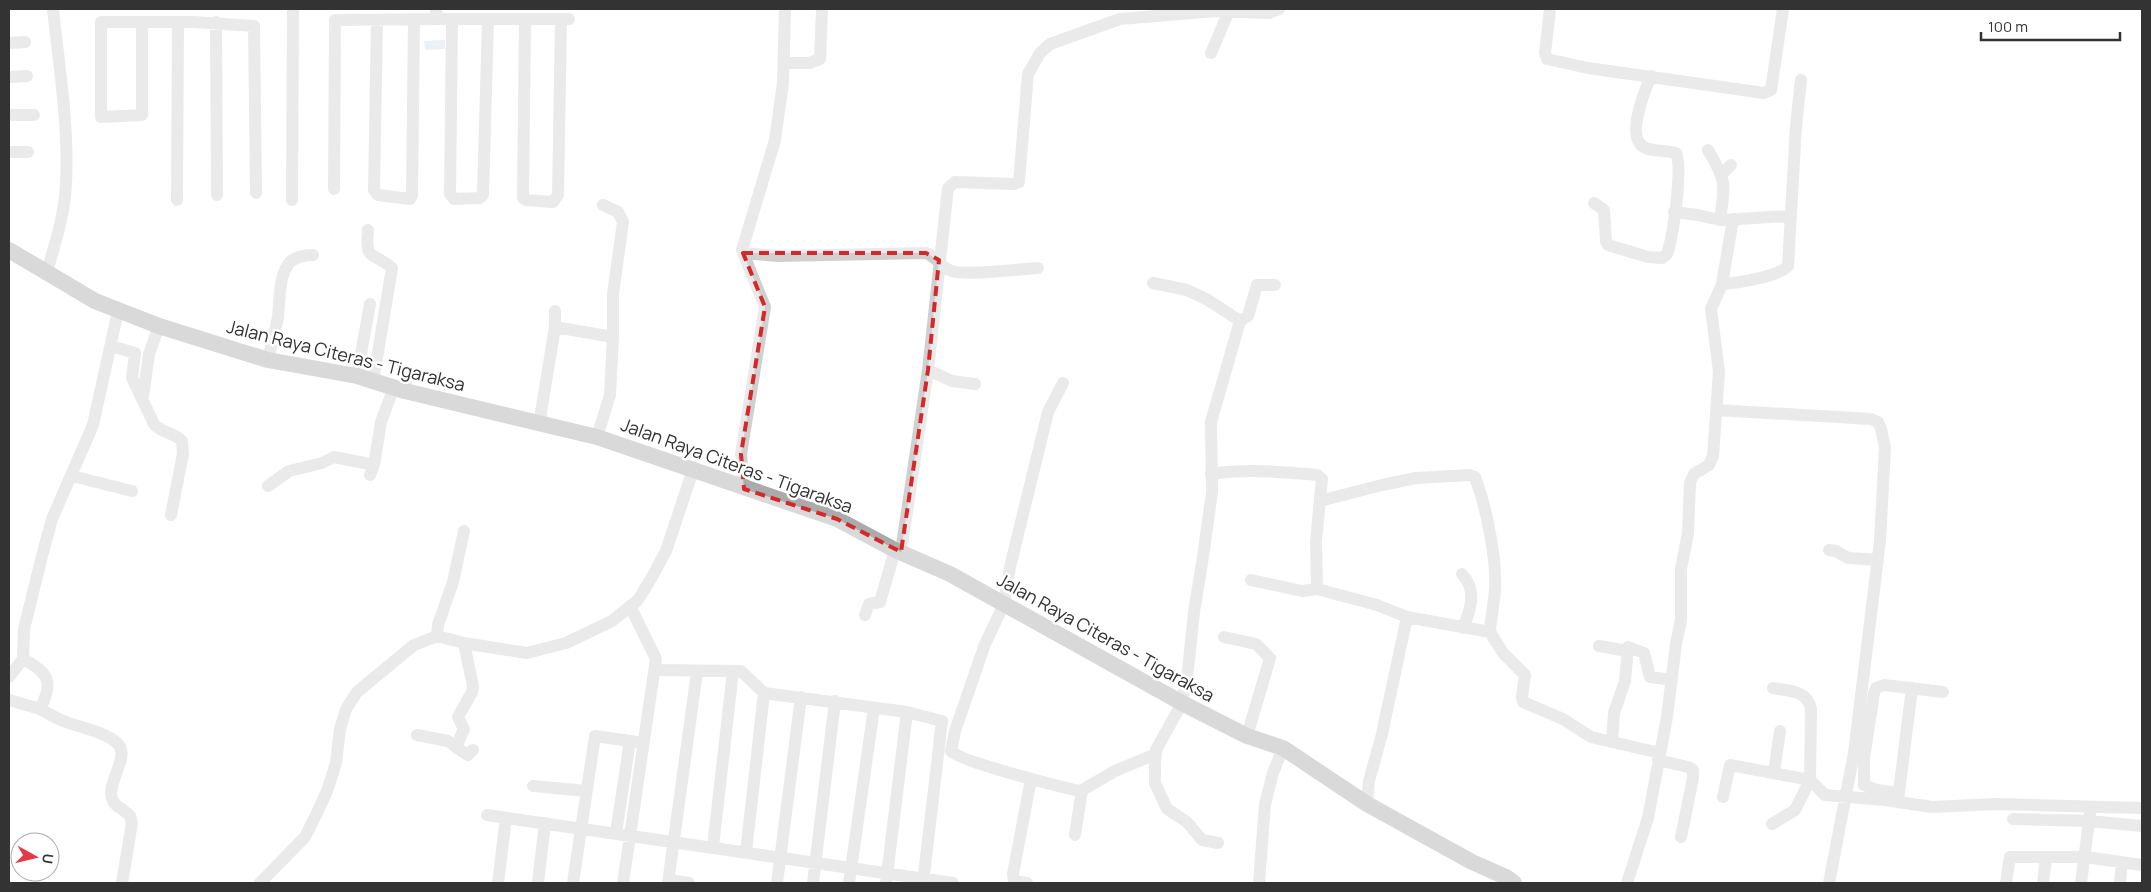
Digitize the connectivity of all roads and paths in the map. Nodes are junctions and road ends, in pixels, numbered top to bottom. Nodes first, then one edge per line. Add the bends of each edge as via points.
1 (53, 9) edge
2 (293, 9) edge
3 (784, 9) edge
4 (822, 9) edge
5 (1279, 9) edge
6 (1550, 9) edge
7 (1783, 9) edge
8 (1229, 11) junction
9 (437, 14) edge
10 (193, 15) edge
11 (488, 19) junction
12 (525, 19) junction
13 (377, 20) junction
14 (414, 20) junction
15 (452, 20) junction
16 (142, 22) junction
17 (178, 22) junction
18 (216, 22) junction
19 (25, 42) dead end
20 (9, 43) edge
21 (1210, 53) dead end
22 (784, 63) junction
23 (26, 76) dead end
24 (1651, 76) junction
25 (9, 77) edge
26 (1801, 80) dead end
27 (9, 115) edge
28 (34, 115) dead end
29 (1708, 150) dead end
30 (9, 152) edge
31 (28, 152) dead end
32 (1731, 166) dead end
33 (1721, 175) junction
34 (334, 190) dead end
35 (256, 193) dead end
36 (217, 195) dead end
37 (177, 200) dead end
38 (292, 200) dead end
39 (1594, 203) dead end
40 (604, 205) dead end
41 (1674, 212) junction
42 (1790, 216) junction
43 (1733, 219) junction
44 (1720, 220) junction
45 (368, 230) dead end
46 (9, 250) edge
47 (743, 253) junction
48 (313, 255) dead end
49 (939, 260) junction
50 (1038, 268) dead end
51 (47, 272) junction
52 (1153, 283) dead end
53 (1722, 284) junction
54 (1274, 286) dead end
55 (370, 304) dead end
56 (118, 311) junction
57 (555, 311) dead end
58 (1240, 321) junction
59 (159, 326) junction
60 (555, 328) junction
61 (613, 337) junction
62 (111, 346) junction
63 (268, 360) junction
64 (928, 370) junction
65 (407, 371) dead end
66 (357, 376) junction
67 (373, 382) junction
68 (1063, 383) dead end
69 (975, 384) dead end
70 (399, 389) junction
71 (143, 397) junction
72 (1717, 410) junction
73 (542, 424) junction
74 (597, 437) junction
75 (693, 470) junction
76 (1211, 474) junction
77 (72, 476) junction
78 (268, 486) dead end
79 (744, 488) junction
80 (132, 491) dead end
81 (1320, 501) junction
82 (171, 515) dead end
83 (464, 531) dead end
84 (1828, 550) dead end
85 (898, 551) junction
86 (1878, 560) junction
87 (1462, 574) dead end
88 (1251, 580) dead end
89 (1317, 589) junction
90 (1004, 604) junction
91 (630, 606) junction
92 (866, 615) dead end
93 (1407, 617) junction
94 (1463, 628) junction
95 (1490, 632) junction
96 (437, 636) junction
97 (1224, 637) dead end
98 (464, 643) junction
99 (1598, 646) dead end
100 (1627, 651) junction
101 (23, 659) junction
102 (655, 670) junction
103 (733, 671) junction
104 (697, 672) junction
105 (9, 677) edge
106 (1672, 680) junction
107 (1773, 688) dead end
108 (1912, 688) junction
109 (1943, 692) dead end
110 (764, 693) junction
111 (801, 697) junction
112 (9, 700) edge
113 (836, 701) junction
114 (1182, 704) junction
115 (874, 708) junction
116 (40, 709) junction
117 (907, 712) junction
118 (1780, 731) dead end
119 (417, 735) dead end
120 (1247, 736) junction
121 (630, 741) junction
122 (1612, 742) junction
123 (644, 743) junction
124 (456, 747) junction
125 (1283, 748) junction
126 (473, 750) dead end
127 (1156, 754) junction
128 (1659, 756) junction
129 (1774, 772) junction
130 (1031, 779) junction
131 (1810, 780) junction
132 (533, 786) dead end
133 (1082, 790) junction
134 (586, 792) junction
135 (1723, 797) dead end
136 (1846, 798) junction
137 (1898, 798) junction
138 (1367, 804) junction
139 (2091, 806) junction
140 (2142, 808) edge
141 (487, 815) dead end
142 (506, 818) junction
143 (2013, 819) dead end
144 (2089, 821) junction
145 (546, 823) junction
146 (1772, 824) dead end
147 (2142, 826) edge
148 (581, 828) junction
149 (616, 833) junction
150 (1075, 834) dead end
151 (630, 835) junction
152 (1681, 837) dead end
153 (673, 842) junction
154 (1218, 843) dead end
155 (713, 847) junction
156 (746, 852) junction
157 (781, 857) junction
158 (2046, 857) junction
159 (2085, 857) junction
160 (816, 862) junction
161 (2122, 862) junction
162 (2142, 865) edge
163 (852, 868) junction
164 (887, 878) edge
165 (923, 881) edge
166 (1507, 881) edge
167 (668, 882) edge
168 (122, 883) edge
169 (260, 883) edge
170 (498, 883) edge
171 (538, 883) edge
172 (573, 883) edge
173 (623, 883) edge
174 (689, 883) edge
175 (777, 883) edge
176 (813, 883) edge
177 (849, 883) edge
178 (953, 883) edge
179 (1026, 883) edge
180 (1259, 883) edge
181 (1627, 883) edge
182 (1829, 883) edge
183 (2006, 883) edge
184 (2043, 883) edge
185 (2081, 883) edge
186 (2120, 883) edge

1 - 51 street via 66,144 66,184 61,226
2 - 38 street
3 - 22 street
4 - 22 street via 820,58 809,63
5 - 8 street via 1269,13
6 - 24 street via 1547,59
7 - 24 street via 1768,93
8 - 21 street
8 - 49 street via 1120,19 1050,44 1040,53 1028,74 1020,180 1014,184 955,182 950,185
9 - 14 street
9 - 15 street
10 - 17 street
10 - 18 street
11 - 12 street
11 - 15 street
11 - 15 street via 483,195 480,198 454,199 450,194
12 - 12 street via 523,198 553,202 558,195 565,19
13 - 14 street
13 - 14 street via 374,190 378,195 410,199
13 - 34 street via 335,20
16 - 16 street via 101,22 101,117 142,115
16 - 17 street
17 - 37 street
18 - 35 street via 254,26
18 - 36 street
19 - 20 street
22 - 47 street via 775,140
23 - 25 street
24 - 41 street via 1636,119 1636,135 1644,147 1676,153
26 - 42 street
27 - 28 street
29 - 33 street
30 - 31 street
32 - 33 street
33 - 44 street via 1725,190
39 - 41 street via 1604,210 1608,245 1648,257 1662,258 1667,254
40 - 61 street via 618,212 623,222 613,294
41 - 44 street
42 - 43 street
42 - 53 street via 1788,264 1785,269
43 - 44 street
43 - 53 street
45 - 67 street via 367,250 370,255 392,268
46 - 51 main road, Jalan Raya Citeras - Tigaraksa
47 - 49 street via 778,256 926,253
47 - 79 street via 764,307 741,454
48 - 63 street via 301,256 290,262 283,276
49 - 50 street via 944,268 958,273
49 - 64 street
51 - 56 main road, Jalan Raya Citeras - Tigaraksa via 94,301
52 - 58 street via 1186,290
53 - 72 street via 1711,309 1718,358
54 - 58 street via 1256,285 1248,316
55 - 66 street
56 - 59 main road, Jalan Raya Citeras - Tigaraksa
56 - 62 street
57 - 60 street
58 - 76 street via 1211,422
59 - 63 main road, Jalan Raya Citeras - Tigaraksa
59 - 71 street via 149,354
60 - 61 street
60 - 73 street via 541,412
61 - 74 street via 610,395
62 - 71 street via 135,353 132,378
62 - 77 street via 93,425
63 - 66 main road, Jalan Raya Citeras - Tigaraksa
64 - 69 street via 952,381
64 - 85 street
65 - 70 street
66 - 67 main road, Jalan Raya Citeras - Tigaraksa
67 - 70 main road, Jalan Raya Citeras - Tigaraksa
68 - 90 street via 1048,412
70 - 73 main road, Jalan Raya Citeras - Tigaraksa
70 - 78 street via 381,422 372,470 334,457 289,471
71 - 82 street via 156,427 177,436 184,446
72 - 86 street via 1839,416 1878,422 1885,447
72 - 106 street via 1711,461 1694,474 1690,484 1688,533 1681,569 1681,620
73 - 74 main road, Jalan Raya Citeras - Tigaraksa
74 - 75 main road, Jalan Raya Citeras - Tigaraksa
75 - 79 main road, Jalan Raya Citeras - Tigaraksa
75 - 91 street via 666,551 638,600
76 - 81 street via 1271,470 1318,475 1323,486
76 - 114 street via 1212,492 1204,557
77 - 80 street
77 - 101 street via 52,519 42,556 24,629
79 - 85 main road, Jalan Raya Citeras - Tigaraksa via 837,519
81 - 89 street via 1316,540
81 - 95 street via 1416,478 1470,475 1475,478 1495,565
83 - 96 street
84 - 86 street via 1848,558
85 - 90 main road, Jalan Raya Citeras - Tigaraksa via 950,574
85 - 92 street via 880,602 869,604
86 - 136 street
87 - 94 street via 1472,595
88 - 89 street via 1302,591
89 - 93 street
90 - 114 main road, Jalan Raya Citeras - Tigaraksa
90 - 130 street via 985,644 951,751
91 - 98 street via 612,620 566,643 527,653
91 - 102 street via 656,659
93 - 94 street
93 - 138 street via 1369,781
94 - 95 street
95 - 122 street via 1503,653 1524,673 1523,702 1564,719 1591,737
96 - 98 street
96 - 169 street via 414,645 357,692 346,709 336,763 327,790 305,837
97 - 120 street via 1256,644 1270,658
98 - 124 street via 473,686 458,717 464,729
99 - 100 street
100 - 106 street via 1629,646 1644,653 1650,677
100 - 122 street via 1625,681 1614,713
101 - 105 street
101 - 116 street via 40,668 48,682 47,695
102 - 104 street
102 - 123 street
103 - 104 street
103 - 110 street via 741,671
103 - 155 street
104 - 153 street
106 - 128 street
107 - 131 street via 1800,692 1808,698
108 - 109 street
108 - 137 street
108 - 137 street via 1884,685 1876,688 1864,758 1865,787
110 - 111 street
110 - 156 street
111 - 113 street
111 - 157 street
112 - 116 street
113 - 115 street
113 - 160 street
114 - 120 main road, Jalan Raya Citeras - Tigaraksa
114 - 127 street
115 - 117 street
115 - 163 street
116 - 168 street via 60,720 84,727 121,748 111,797 114,804 130,816 132,823
117 - 164 street
117 - 165 street via 942,721
118 - 129 street
119 - 124 street via 448,741
120 - 125 main road, Jalan Raya Citeras - Tigaraksa
121 - 123 street
121 - 134 street via 595,736
121 - 149 street
122 - 128 street
123 - 151 street
124 - 126 street via 468,755
125 - 138 main road, Jalan Raya Citeras - Tigaraksa
125 - 180 street via 1266,804
127 - 133 street via 1115,771
127 - 154 street via 1155,783 1166,809 1187,822 1202,840
128 - 152 street via 1693,770
128 - 181 street via 1648,818
129 - 131 street
129 - 135 street via 1730,765
130 - 133 street
130 - 179 street via 1013,874 1014,881
131 - 136 street via 1824,795
131 - 146 street via 1795,810
132 - 134 street
133 - 150 street
134 - 148 street
136 - 137 street
136 - 182 street
137 - 139 street via 1932,807 1995,804
138 - 166 main road, Jalan Raya Citeras - Tigaraksa
139 - 140 street
139 - 144 street
141 - 142 street
142 - 145 street
142 - 170 street
143 - 144 street
144 - 147 street
144 - 159 street
145 - 148 street
145 - 171 street
148 - 149 street
148 - 172 street
149 - 151 street
151 - 153 street
151 - 173 street
153 - 155 street
153 - 167 street
155 - 156 street
156 - 157 street
157 - 160 street
157 - 175 street
158 - 159 street
158 - 183 street via 2010,856
158 - 184 street
159 - 161 street
159 - 185 street
160 - 163 street
160 - 176 street
161 - 162 street
161 - 186 street
163 - 164 street
163 - 177 street
164 - 165 street
165 - 178 street
167 - 174 street

